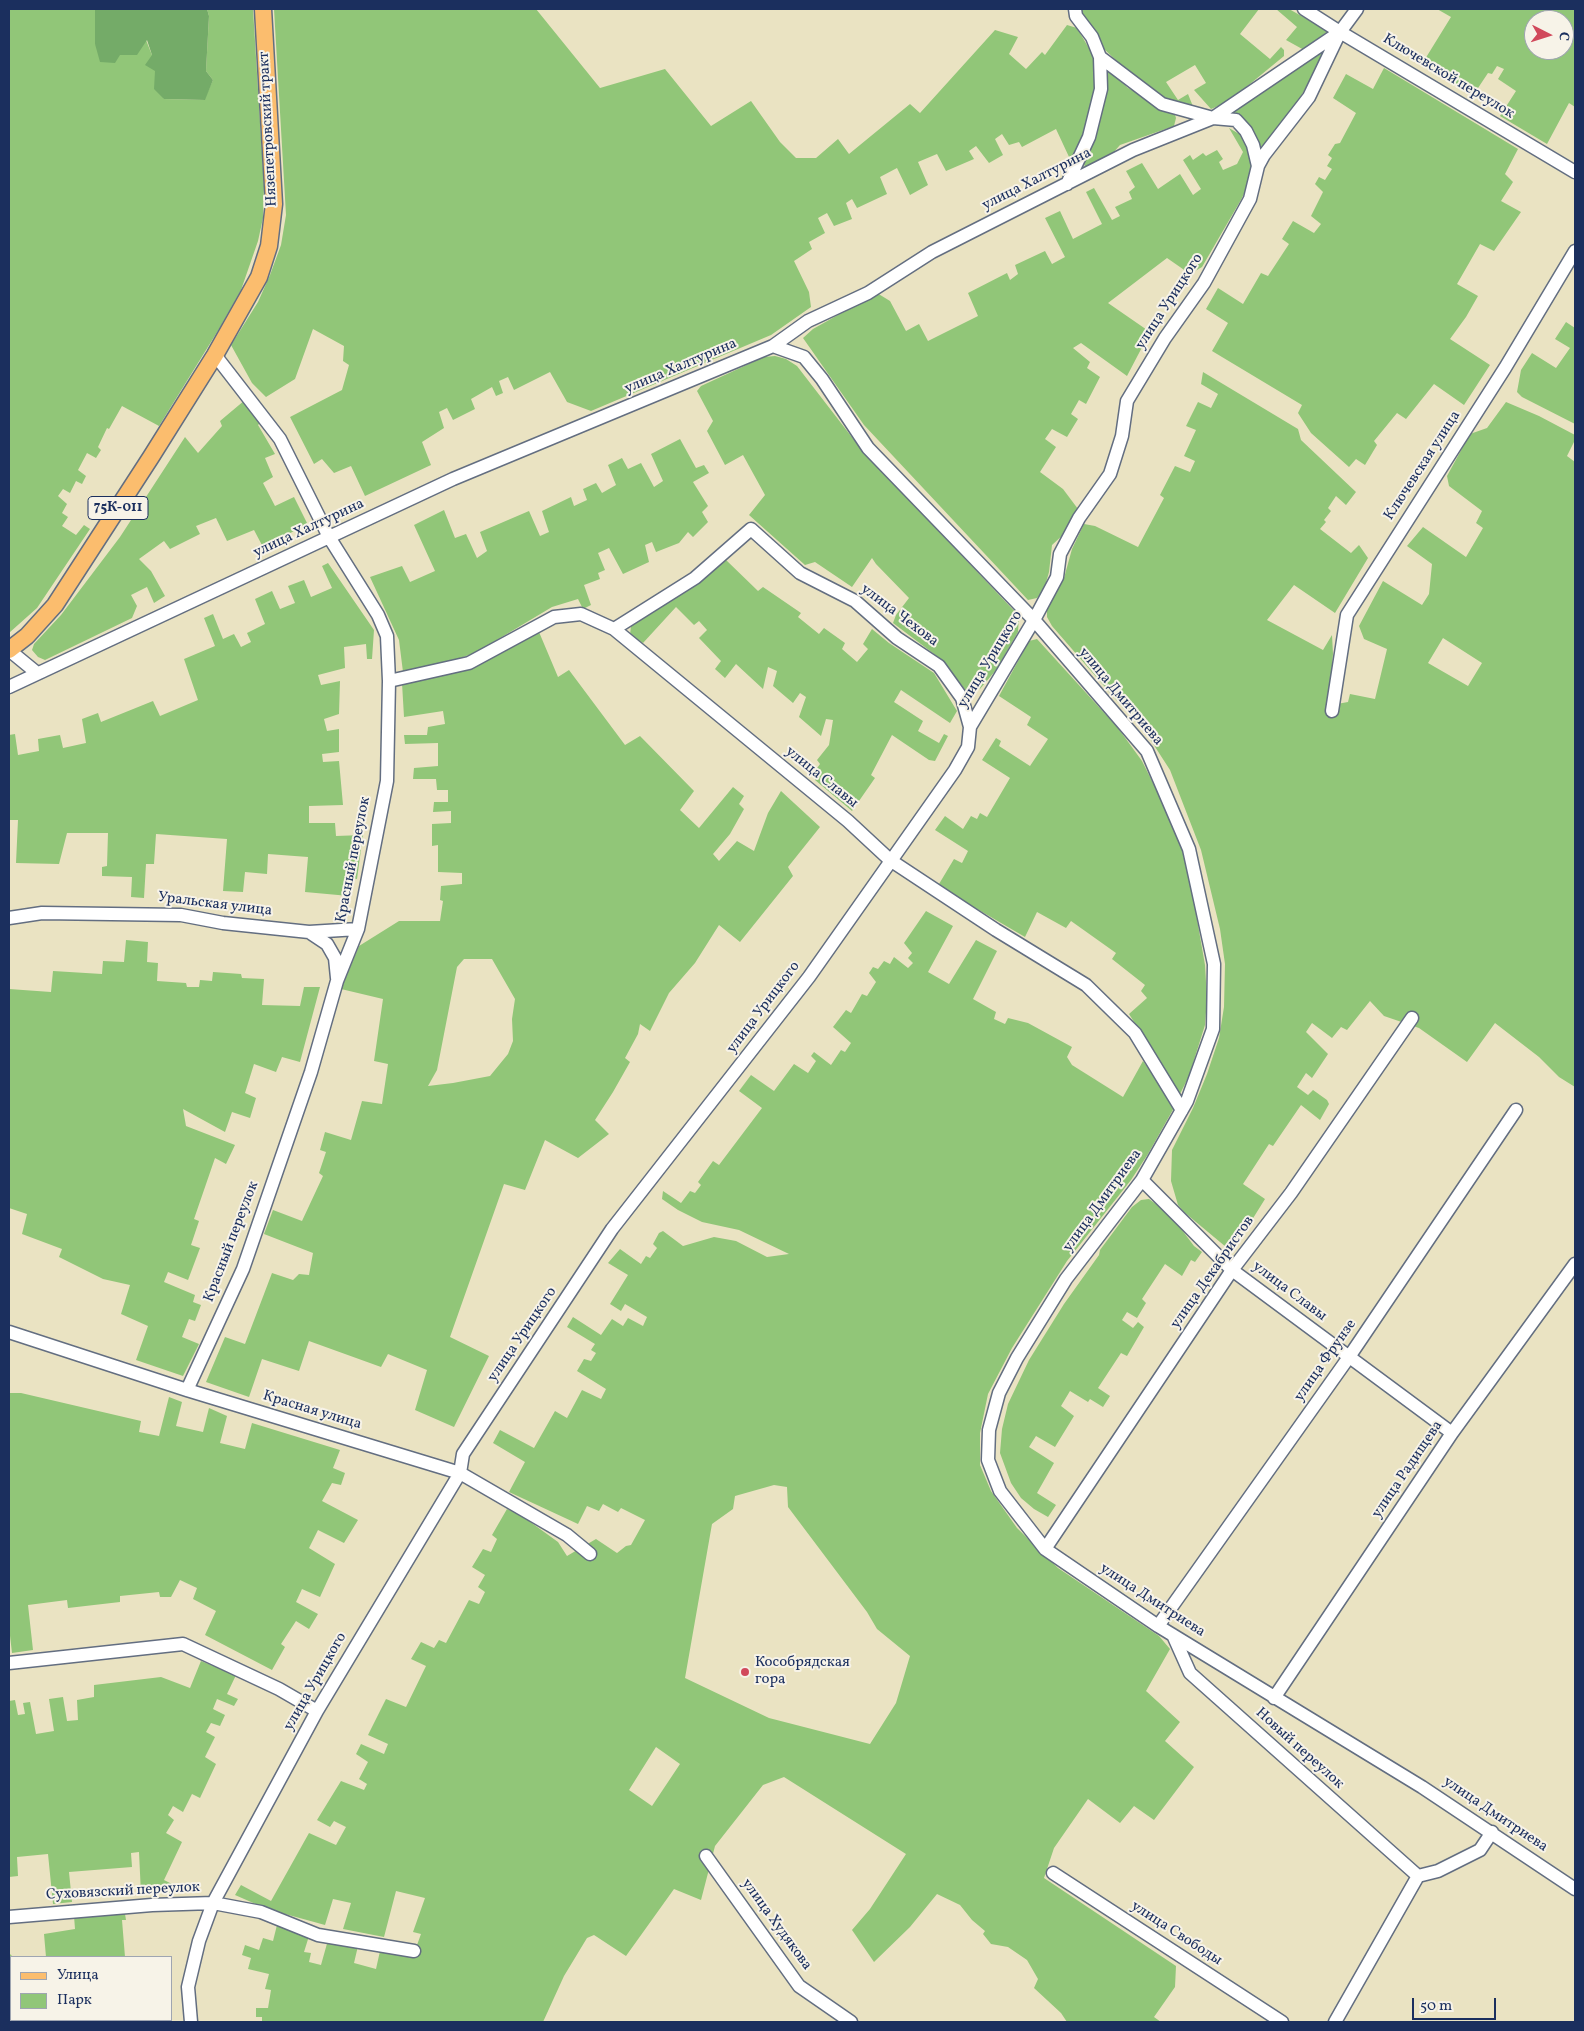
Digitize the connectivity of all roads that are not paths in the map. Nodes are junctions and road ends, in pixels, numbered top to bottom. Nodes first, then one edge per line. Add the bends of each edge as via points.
1 (263, 9) edge
2 (1075, 9) edge
3 (1304, 9) edge
4 (1357, 9) edge
5 (1340, 32) junction
6 (1100, 58) junction
7 (1213, 118) junction
8 (1258, 166) junction
9 (1575, 172) edge
10 (1067, 184) junction
11 (1575, 251) edge
12 (773, 346) junction
13 (215, 355) junction
14 (330, 537) junction
15 (1034, 620) junction
16 (614, 629) junction
17 (9, 650) edge
18 (37, 673) junction
19 (389, 681) junction
20 (9, 687) edge
21 (1332, 711) dead end
22 (970, 727) junction
23 (890, 860) junction
24 (9, 918) edge
25 (358, 929) junction
26 (309, 932) junction
27 (337, 981) junction
28 (1412, 1018) dead end
29 (1182, 1110) junction
30 (1516, 1110) dead end
31 (1142, 1180) junction
32 (1575, 1264) edge
33 (1232, 1270) junction
34 (9, 1332) edge
35 (1350, 1357) junction
36 (187, 1390) junction
37 (1452, 1434) junction
38 (460, 1473) junction
39 (1045, 1549) junction
40 (590, 1554) dead end
41 (1158, 1626) junction
42 (1173, 1635) junction
43 (9, 1662) edge
44 (1274, 1698) junction
45 (316, 1711) junction
46 (1492, 1832) junction
47 (706, 1856) dead end
48 (1053, 1873) dead end
49 (1418, 1876) junction
50 (1575, 1889) edge
51 (213, 1903) junction
52 (9, 1917) edge
53 (414, 1951) dead end
54 (191, 2022) edge
55 (851, 2022) edge
56 (1282, 2022) edge
57 (1336, 2022) edge

1 - 13 main road, Нязепетровский тракт / 75К-011 via 274,204 269,246 259,277
2 - 6 street
3 - 5 street, Ключевской переулок
4 - 5 street, улица Урицкого
5 - 7 street, улица Халтурина
5 - 8 street, улица Урицкого via 1309,98
5 - 9 street, Ключевской переулок
6 - 7 street via 1162,104
6 - 10 street via 1101,89 1089,137
7 - 8 street via 1236,120 1241,125 1253,145
7 - 10 street, улица Халтурина via 1133,150
8 - 15 street, улица Урицкого via 1250,199 1204,283 1165,338 1127,401 1122,436 1110,474 1078,518 1060,554 1056,577
10 - 12 street, улица Халтурина via 932,252 868,293 808,321
11 - 21 street, Ключевская улица via 1505,368 1347,615
12 - 14 street, улица Халтурина via 453,480
12 - 15 street, улица Дмитриева via 804,356 868,448
13 - 14 street, Красный переулок via 280,439
13 - 17 main road, 75К-011 via 55,605 27,636
14 - 18 street, улица Халтурина
14 - 19 street, Красный переулок via 378,615 387,636
15 - 22 street, улица Урицкого
15 - 29 street, улица Дмитриева via 1148,751 1189,849 1214,964 1213,1029
16 - 19 street, улица Славы via 581,614 554,618 469,663
16 - 22 street, улица Чехова via 695,578 751,529 800,573 855,601 897,638 939,666 962,698
16 - 23 street, улица Славы via 848,821
17 - 18 street
18 - 20 street, улица Халтурина
19 - 25 street, Красный переулок via 386,781
22 - 23 street, улица Урицкого via 968,746 955,770
23 - 29 street, улица Славы via 1086,985 1136,1033
23 - 38 street, улица Урицкого via 809,977 612,1229 463,1454
24 - 26 street, Уральская улица via 42,913 180,915
25 - 26 street, Уральская улица
25 - 27 street, Красный переулок
26 - 27 street via 327,944 335,958
27 - 36 street, Красный переулок via 311,1072 243,1269
28 - 33 street, улица Декабристов via 1292,1193
29 - 31 street, улица Дмитриева
30 - 35 street, улица Фрунзе
31 - 33 street, улица Славы
31 - 39 street, улица Дмитриева via 1066,1279 1017,1358 999,1393 989,1430 988,1460 1000,1491
32 - 37 street, улица Радищева
33 - 35 street, улица Славы
33 - 39 street, улица Декабристов
34 - 36 street, Красная улица
35 - 37 street, улица Славы
35 - 41 street, улица Фрунзе
36 - 38 street, Красная улица
37 - 44 street, улица Радищева
38 - 40 street, Красная улица via 567,1535
38 - 45 street, улица Урицкого
39 - 41 street, улица Дмитриева
41 - 42 street, улица Дмитриева
42 - 44 street, улица Дмитриева
42 - 49 street, Новый переулок via 1190,1673
43 - 45 street via 183,1644 279,1689
44 - 46 street, улица Дмитриева
45 - 51 street, улица Урицкого
46 - 49 street via 1480,1850 1438,1871
46 - 50 street, улица Дмитриева
47 - 55 street, улица Худякова via 799,1986
48 - 56 street, улица Свободы
49 - 57 street
51 - 52 street, Суховязский переулок
51 - 53 street, Суховязский переулок via 261,1912 318,1935
51 - 54 street, улица Урицкого via 199,1941 188,1987

